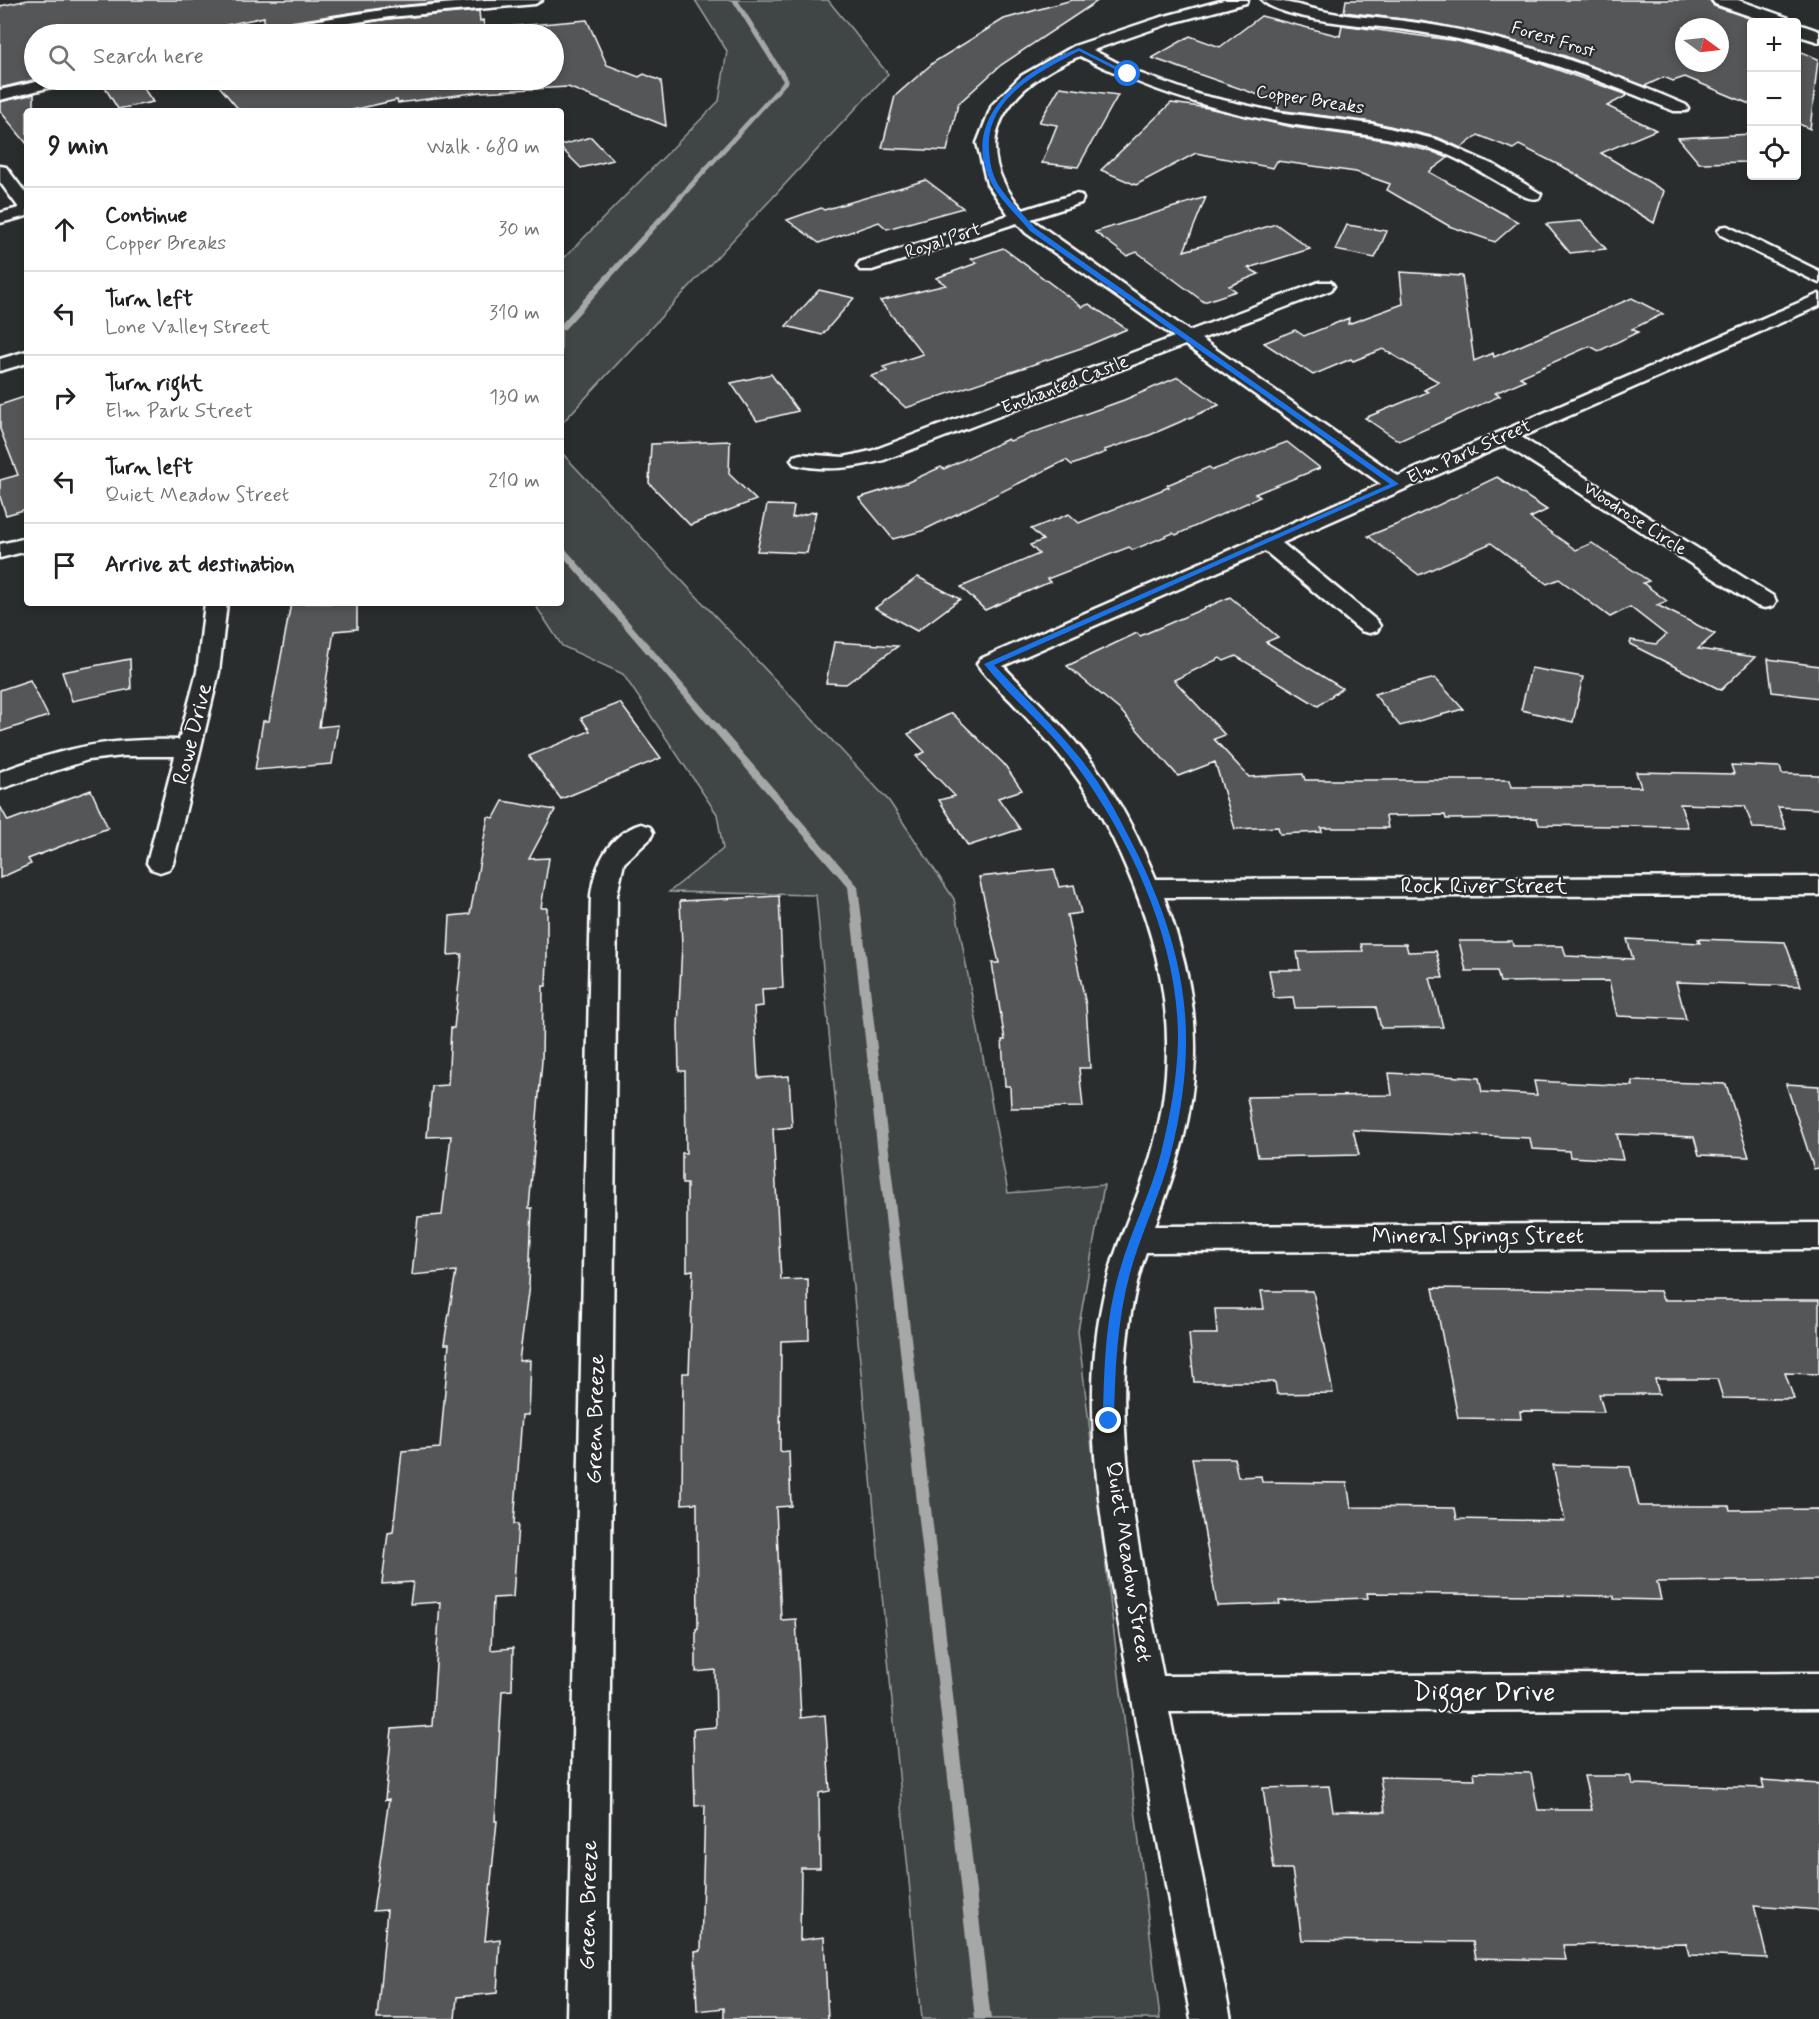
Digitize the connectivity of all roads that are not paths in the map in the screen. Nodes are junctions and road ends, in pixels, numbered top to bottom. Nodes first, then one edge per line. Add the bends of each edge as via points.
1 (535, 0) edge
2 (1241, 0) edge
3 (1269, 0) edge
4 (1721, 0) edge
5 (1771, 18) edge
6 (319, 24) edge
7 (1801, 30) edge
8 (1819, 38) edge
9 (1079, 49) junction
10 (24, 89) edge
11 (0, 95) edge
12 (1680, 108) dead end
13 (0, 171) edge
14 (1533, 194) dead end
15 (1075, 199) dead end
16 (24, 205) edge
17 (24, 210) edge
18 (1020, 216) junction
19 (0, 218) edge
20 (1726, 231) dead end
21 (866, 266) dead end
22 (1819, 279) edge
23 (1325, 286) dead end
24 (1819, 299) edge
25 (1188, 338) junction
26 (24, 358) edge
27 (0, 365) edge
28 (1505, 436) junction
29 (801, 460) dead end
30 (1395, 484) junction
31 (1266, 541) junction
32 (24, 545) edge
33 (0, 551) edge
34 (1765, 602) dead end
35 (216, 606) edge
36 (1369, 626) dead end
37 (988, 664) joint
38 (189, 748) junction
39 (0, 781) edge
40 (640, 833) dead end
41 (160, 863) dead end
42 (1819, 886) edge
43 (1149, 888) junction
44 (1819, 1236) edge
45 (1136, 1239) junction
46 (1819, 1691) edge
47 (1148, 1694) junction
48 (587, 2019) edge
49 (1211, 2019) edge

1 - 6 street via 389,13
2 - 9 street
3 - 12 street, Forest Frost via 1318,16 1430,29 1508,45 1592,72
4 - 5 street
7 - 8 street
9 - 14 street, Copper Breaks via 1128,74 1195,99 1432,143
9 - 18 street via 1026,78 1001,102 989,123 985,137 987,165 995,185
10 - 11 street
13 - 16 street
15 - 18 street, Royal Port
17 - 19 street
18 - 21 street, Royal Port
18 - 25 street via 1032,229
20 - 22 street
23 - 25 street, Enchanted Castle
24 - 28 street, Elm Park Street
25 - 29 street, Enchanted Castle via 877,456 844,463
25 - 30 street
26 - 27 street
28 - 30 street, Elm Park Street
28 - 34 street, Woodrose Circle
30 - 31 street, Elm Park Street
31 - 36 street
31 - 37 street, Elm Park Street
32 - 33 street
35 - 38 street, Rowe Drive via 208,672
37 - 43 street, Quiet Meadow Street via 1078,761 1114,816
38 - 39 street via 100,750
38 - 41 street, Rowe Drive
40 - 48 street, Green Breeze via 620,849 606,870 604,895
42 - 43 street, Rock River Street
43 - 45 street, Quiet Meadow Street via 1172,957 1183,1040 1179,1096 1166,1156
44 - 45 street, Mineral Springs Street
45 - 47 street, Quiet Meadow Street via 1114,1319 1109,1421 1116,1514
46 - 47 street, Digger Drive
47 - 49 street, Quiet Meadow Street

